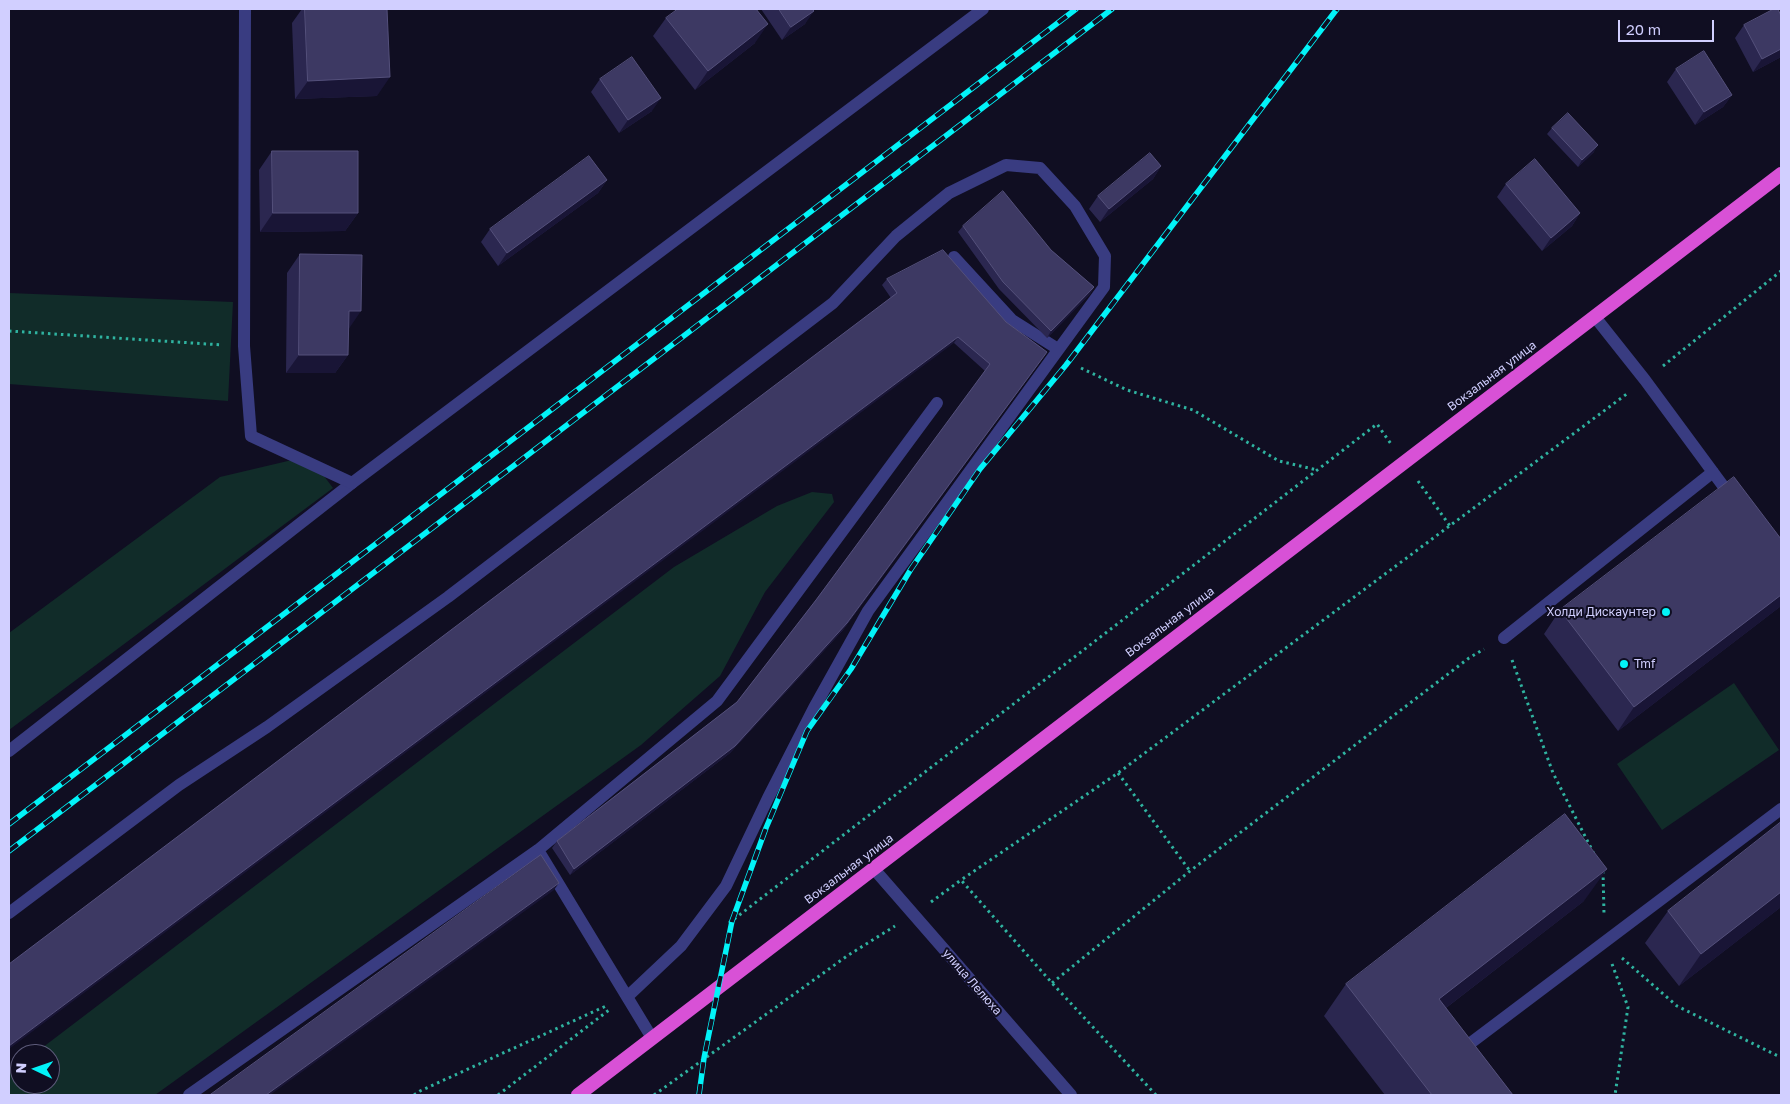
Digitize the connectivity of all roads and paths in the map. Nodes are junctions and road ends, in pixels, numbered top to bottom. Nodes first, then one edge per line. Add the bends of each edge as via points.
1 (245, 9) edge
2 (983, 9) edge
3 (1781, 174) edge
4 (954, 257) dead end
5 (1781, 271) edge
6 (1594, 317) junction
7 (9, 331) edge
8 (244, 346) junction
9 (1058, 349) junction
10 (1081, 368) dead end
11 (1645, 380) junction
12 (936, 403) dead end
13 (1404, 462) junction
14 (1318, 470) junction
15 (1713, 472) junction
16 (352, 483) junction
17 (1741, 510) edge
18 (1450, 526) junction
19 (1504, 638) junction
20 (9, 751) edge
21 (1118, 773) junction
22 (1781, 809) edge
23 (538, 850) junction
24 (1595, 855) edge
25 (1599, 863) edge
26 (874, 869) junction
27 (1190, 871) junction
28 (961, 880) junction
29 (9, 914) edge
30 (914, 915) junction
31 (732, 921) dead end
32 (1604, 942) junction
33 (1052, 983) junction
34 (627, 997) junction
35 (652, 1038) junction
36 (1781, 1057) edge
37 (1465, 1059) edge
38 (189, 1095) edge
39 (414, 1095) edge
40 (578, 1095) edge
41 (654, 1095) edge
42 (1071, 1095) edge
43 (1156, 1095) edge
44 (1615, 1095) edge

1 - 8 street
2 - 16 street
3 - 6 highway, Вокзальная улица
4 - 9 street via 1012,320
5 - 11 path
6 - 11 street
6 - 13 highway, Вокзальная улица
7 - 8 path
8 - 16 street via 251,436
9 - 29 street via 1104,287 1105,256 1075,206 1040,168 1006,165 949,193 896,236 833,304 448,597 267,727 178,785
9 - 34 street via 868,611 814,708 726,886 681,946
10 - 14 path via 1127,390 1193,410 1280,461
11 - 15 street
11 - 18 path
12 - 23 street via 717,701
13 - 14 path via 1377,424
13 - 18 path
13 - 26 highway, Вокзальная улица
14 - 31 path
15 - 17 street
15 - 19 street
16 - 20 street
18 - 21 path
19 - 24 path via 1553,772
19 - 27 path via 1469,658
21 - 27 path
21 - 28 path
22 - 32 street
23 - 34 street
23 - 38 street
25 - 32 path via 1603,872
26 - 30 street, улица Лелюха
26 - 35 highway, Вокзальная улица
27 - 33 path
28 - 30 path
28 - 33 path
30 - 41 path via 847,956
30 - 42 street, улица Лелюха
32 - 36 path via 1677,1006
32 - 37 street via 1459,1052
32 - 44 path via 1628,1007
33 - 43 path
34 - 35 street
34 - 39 path
35 - 40 highway, Вокзальная улица

